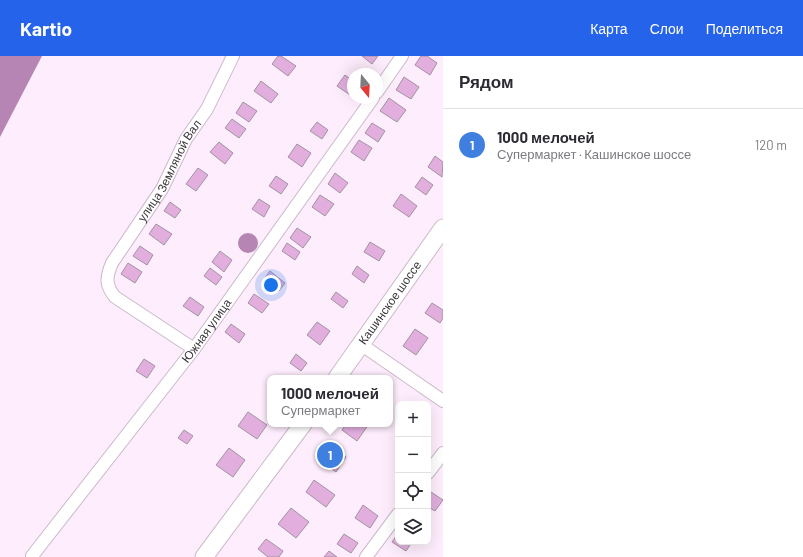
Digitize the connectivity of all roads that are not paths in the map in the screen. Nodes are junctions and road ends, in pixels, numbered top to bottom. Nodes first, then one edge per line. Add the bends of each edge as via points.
1 (233, 56) edge
2 (402, 56) edge
3 (383, 83) edge
4 (369, 104) edge
5 (443, 228) edge
6 (362, 345) junction
7 (194, 349) junction
8 (339, 375) edge
9 (443, 401) edge
10 (301, 427) edge
11 (443, 453) edge
12 (431, 469) edge
13 (395, 518) edge
14 (32, 556) edge
15 (204, 557) edge
16 (366, 557) edge

1 - 7 street, улица Земляной Вал via 207,110 186,139 162,190 112,263 107,276 107,284 115,297
2 - 3 street
4 - 7 street, Южная улица
5 - 6 street, Кашинское шоссе
6 - 8 street, Кашинское шоссе
6 - 9 street
7 - 14 street, Южная улица
10 - 15 street
11 - 12 street
13 - 16 street

